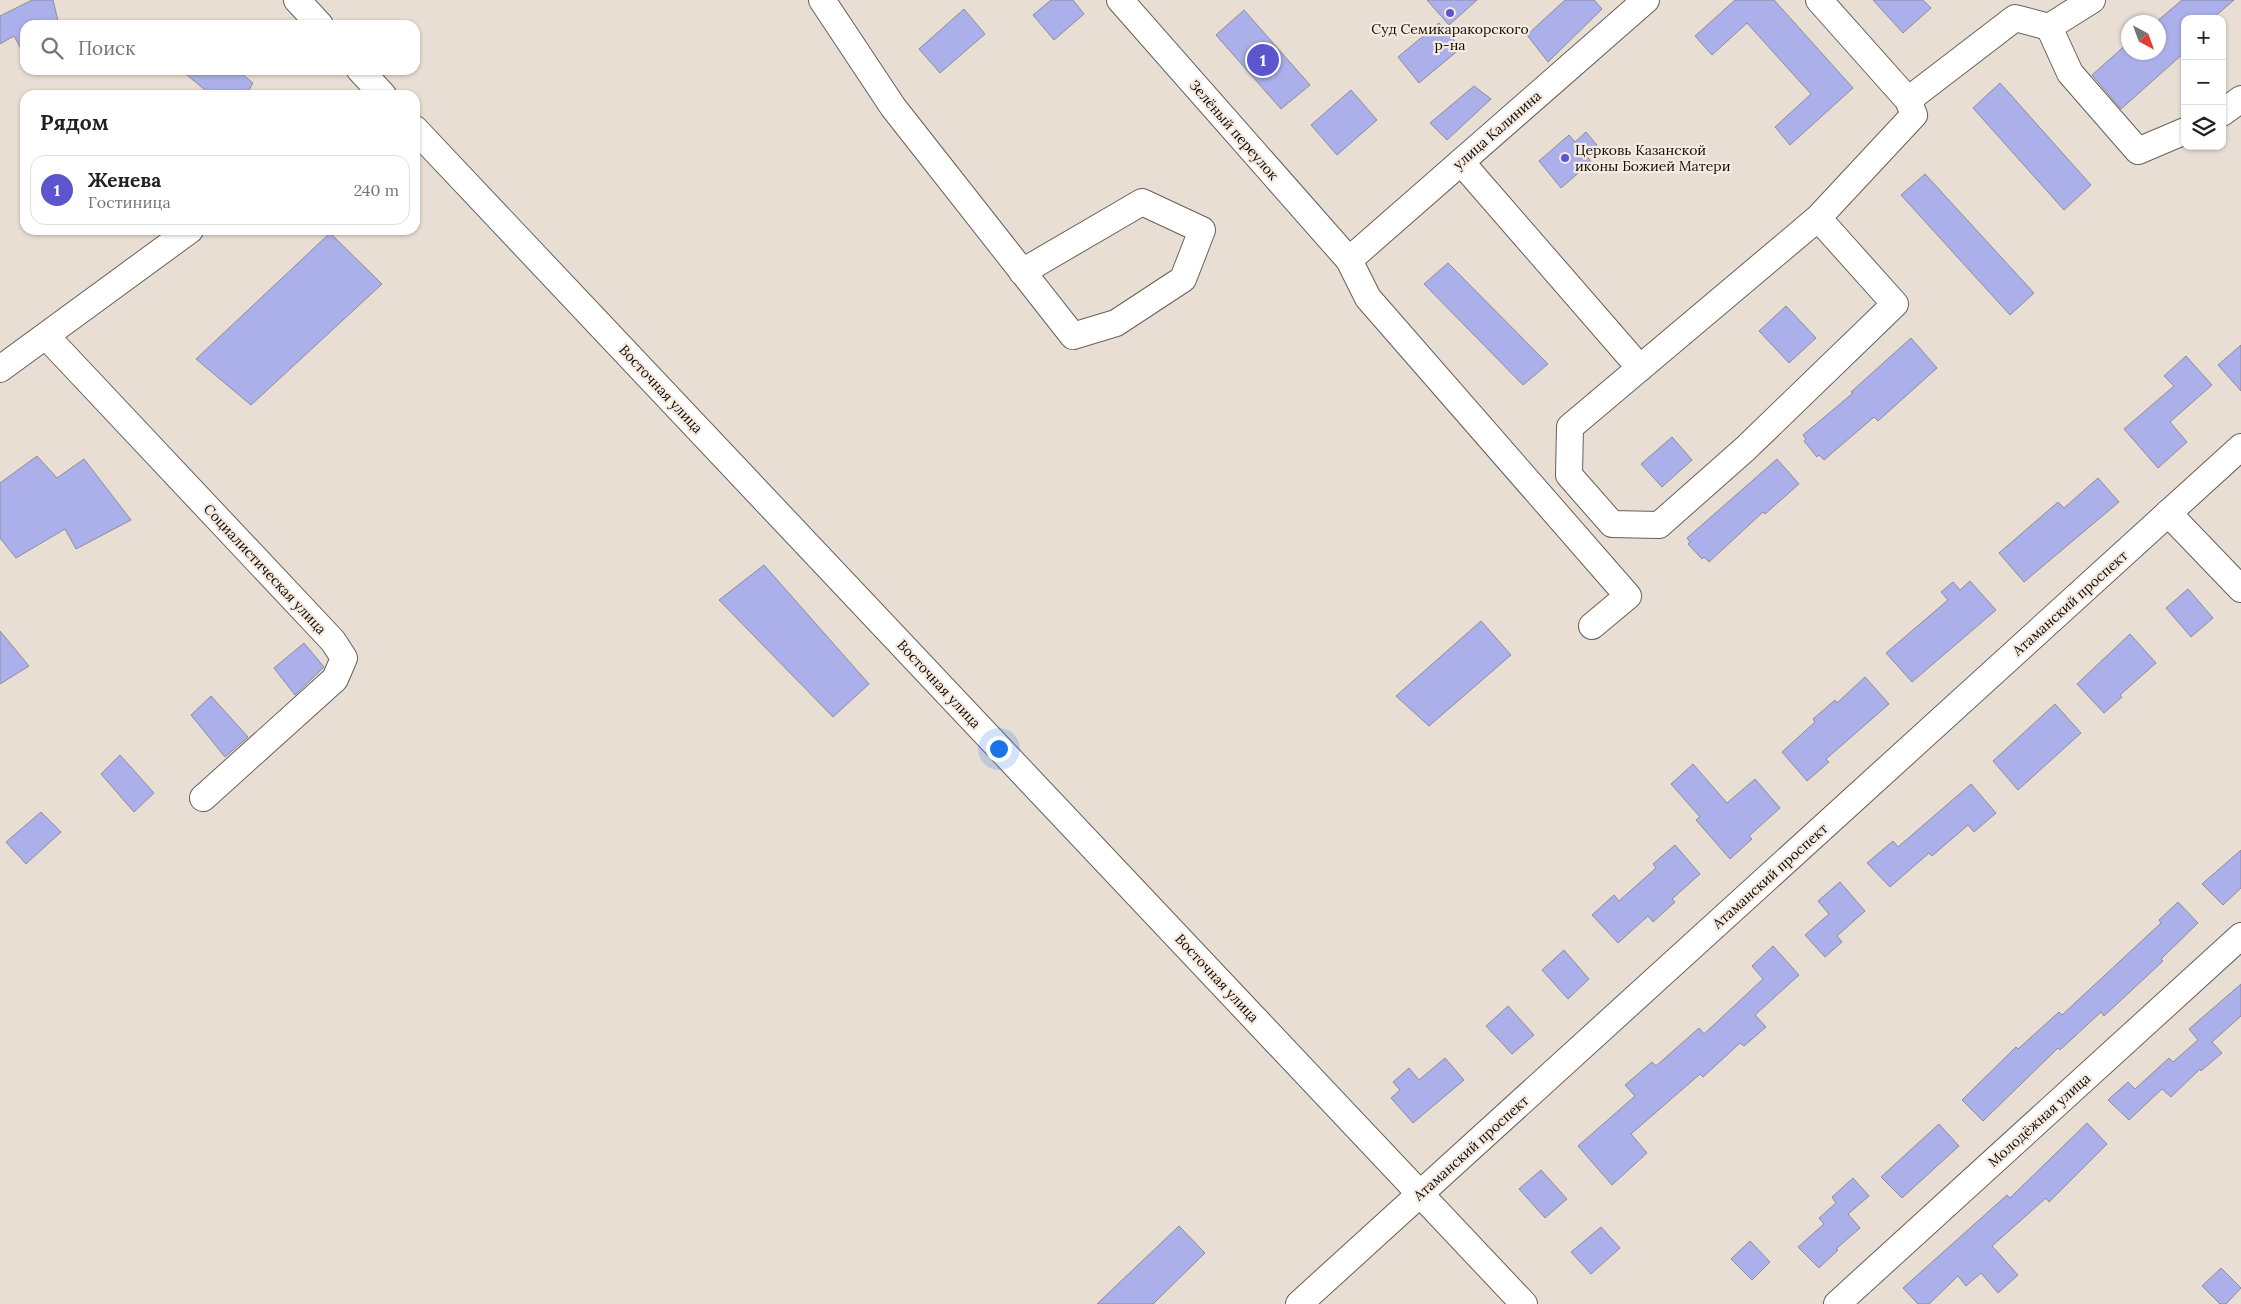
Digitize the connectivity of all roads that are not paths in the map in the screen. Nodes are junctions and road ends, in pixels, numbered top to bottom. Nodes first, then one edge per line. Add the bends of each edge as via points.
1 (297, 0) edge
2 (822, 0) edge
3 (1120, 0) edge
4 (1646, 0) edge
5 (1819, 0) edge
6 (2092, 0) edge
7 (315, 20) edge
8 (2049, 26) junction
9 (364, 75) edge
10 (376, 90) edge
11 (2241, 99) edge
12 (1908, 100) junction
13 (2226, 110) edge
14 (2181, 133) edge
15 (420, 134) edge
16 (1461, 162) junction
17 (1818, 218) junction
18 (183, 235) edge
19 (1349, 260) junction
20 (1022, 272) junction
21 (46, 336) junction
22 (1640, 368) junction
23 (0, 369) edge
24 (2241, 447) edge
25 (2168, 513) junction
26 (2241, 589) edge
27 (1592, 626) dead end
28 (203, 798) dead end
29 (2241, 936) edge
30 (1421, 1194) junction
31 (1299, 1304) edge
32 (1524, 1304) edge
33 (1837, 1304) edge

1 - 7 street
2 - 20 street via 893,107
3 - 19 street, Зелёный переулок
4 - 16 street, улица Калинина
5 - 12 street
6 - 8 street
8 - 12 street via 2015,18
8 - 14 street via 2070,73 2138,151
9 - 10 street
11 - 13 street
12 - 17 street via 1914,115
15 - 30 street, Восточная улица
16 - 19 street, улица Калинина
16 - 22 street
17 - 22 street
17 - 22 street via 1895,304 1745,449 1659,525 1612,524 1569,475 1570,427
18 - 21 street
19 - 27 street, Зелёный переулок via 1368,298 1628,596
20 - 20 street via 1142,202 1202,230 1183,279 1116,324 1073,336
21 - 23 street
21 - 28 street, Социалистическая улица via 333,641 344,658 335,679
24 - 25 street, Атаманский проспект
25 - 26 street
25 - 30 street, Атаманский проспект
29 - 33 street, Молодёжная улица
30 - 31 street, Атаманский проспект
30 - 32 street, Восточная улица

